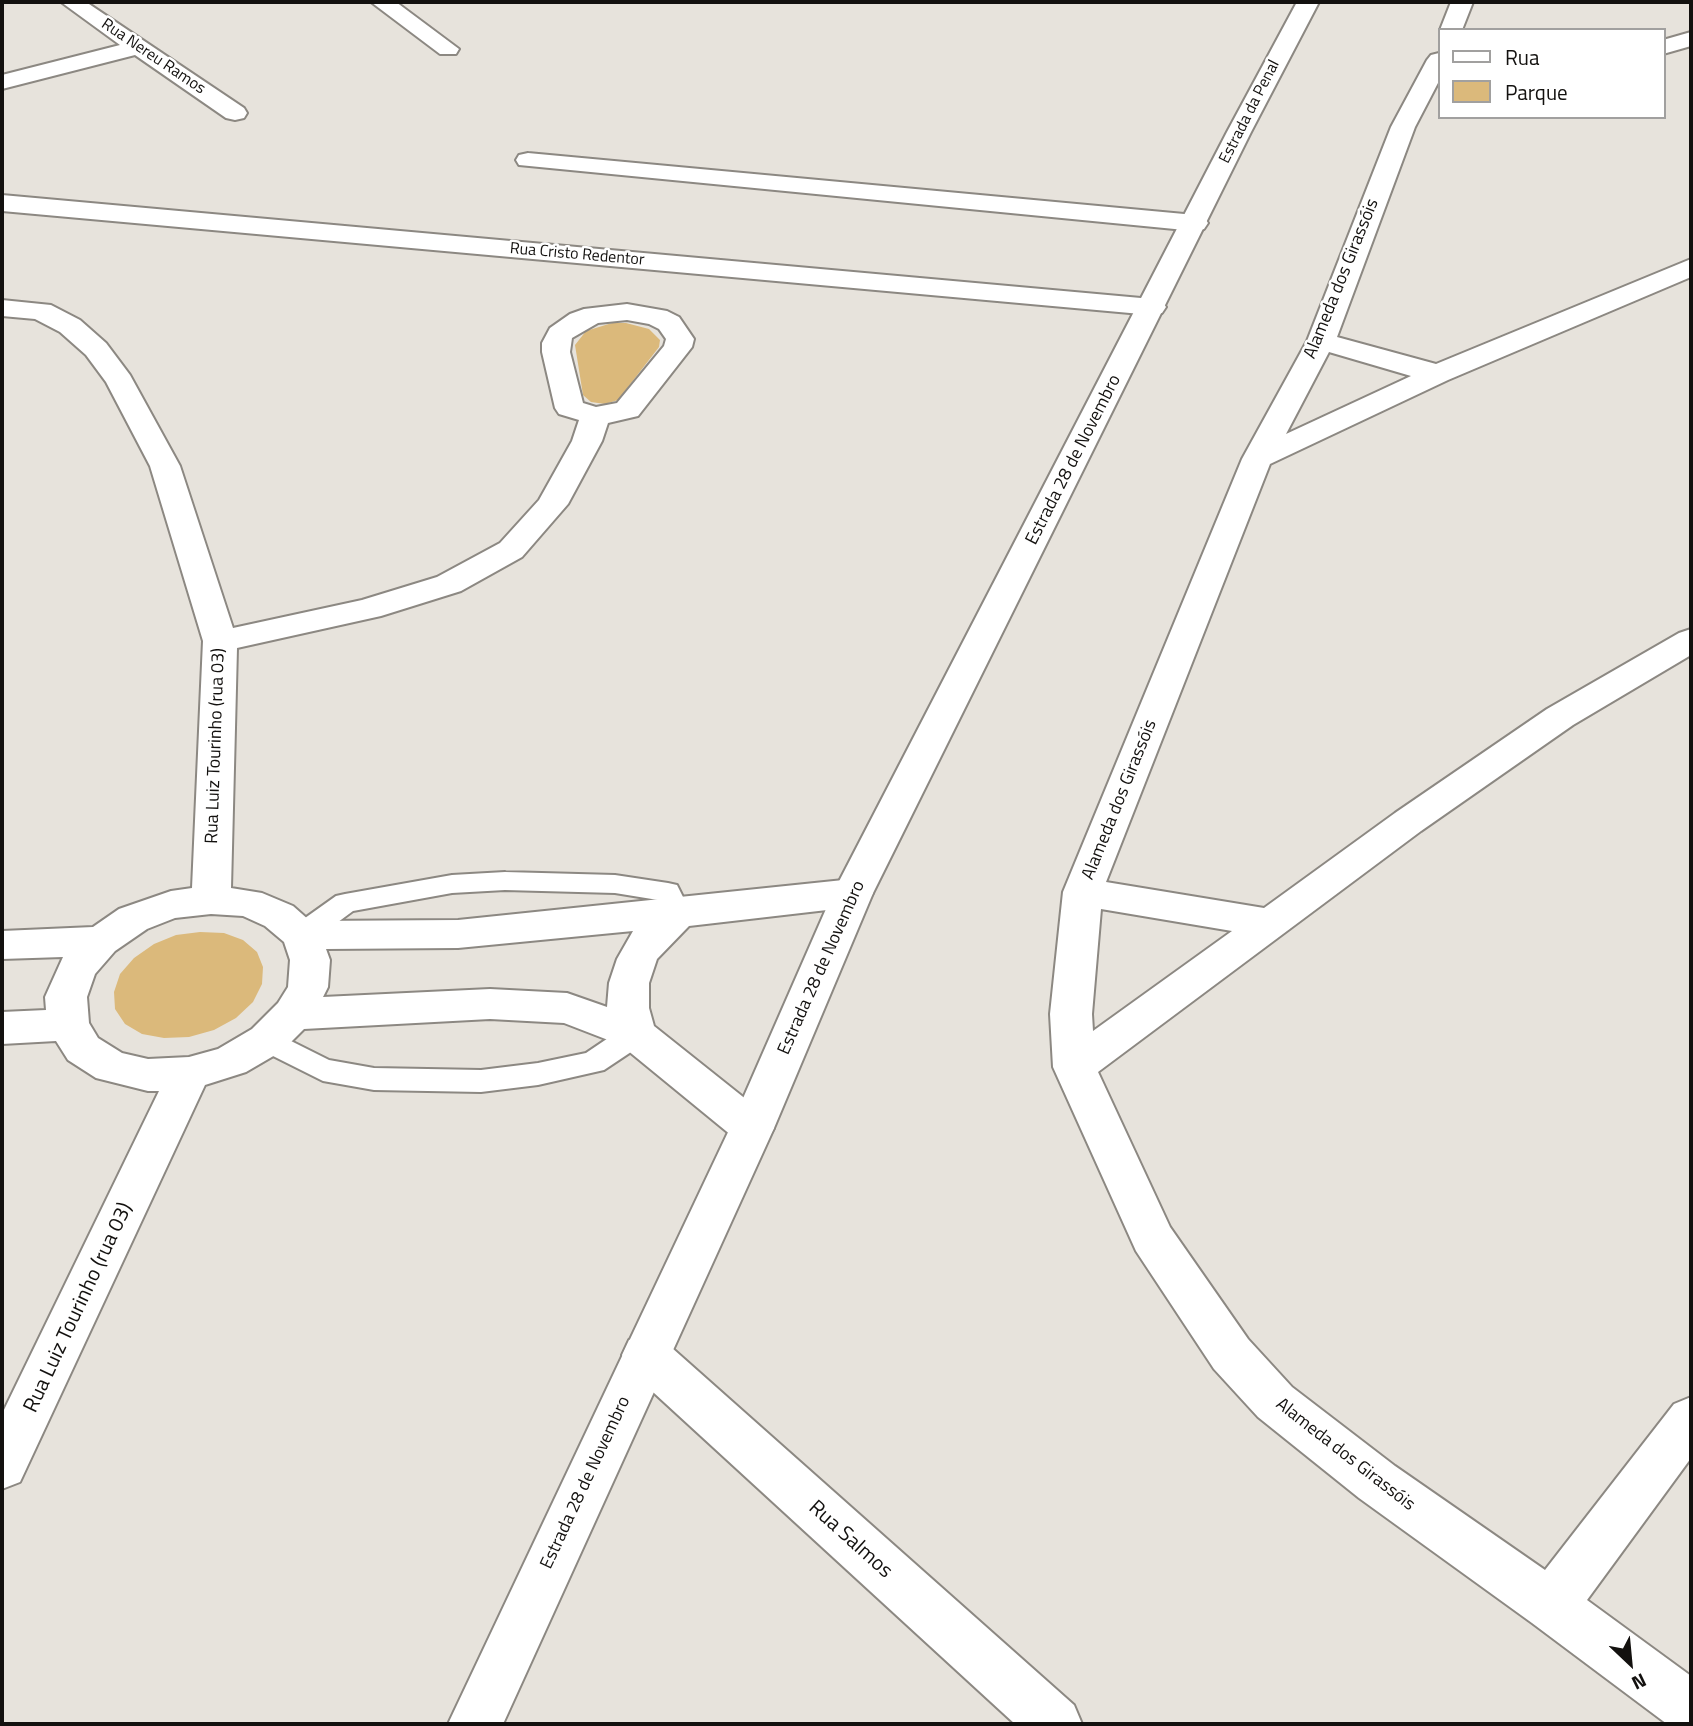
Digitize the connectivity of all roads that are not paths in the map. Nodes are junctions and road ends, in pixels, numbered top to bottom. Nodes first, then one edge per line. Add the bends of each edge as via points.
1 (72, 2) edge
2 (382, 2) edge
3 (1308, 2) edge
4 (1462, 2) edge
5 (1452, 28) edge
6 (1691, 39) edge
7 (1665, 46) edge
8 (139, 47) junction
9 (448, 49) dead end
10 (1438, 67) edge
11 (2, 82) edge
12 (235, 113) dead end
13 (1421, 121) edge
14 (528, 160) dead end
15 (2, 203) edge
16 (1195, 223) junction
17 (1691, 267) edge
18 (1152, 307) junction
19 (2, 308) edge
20 (1321, 341) junction
21 (1438, 374) junction
22 (595, 416) dead end
23 (1257, 459) junction
24 (1691, 639) edge
25 (220, 641) junction
26 (1083, 892) junction
27 (853, 893) junction
28 (211, 900) junction
29 (678, 913) junction
30 (1271, 923) junction
31 (301, 935) junction
32 (101, 941) junction
33 (2, 945) edge
34 (68, 1025) junction
35 (280, 1027) junction
36 (2, 1028) edge
37 (636, 1034) junction
38 (1074, 1067) junction
39 (189, 1073) junction
40 (752, 1128) junction
41 (646, 1355) junction
42 (1691, 1419) edge
43 (2, 1465) edge
44 (1551, 1605) junction
45 (1691, 1709) edge
46 (1034, 1717) edge
47 (475, 1724) edge

1 - 8 street, Rua Nereu Ramos
2 - 9 street
3 - 16 street, Estrada da Penal
4 - 5 street, Alameda dos Girassóis
6 - 7 street
8 - 11 street
8 - 12 street, Rua Nereu Ramos
10 - 13 street, Alameda dos Girassóis
13 - 20 street, Alameda dos Girassóis
14 - 16 street
15 - 18 street, Rua Cristo Redentor
16 - 18 street, Estrada 28 de Novembro
17 - 21 street
18 - 27 street, Estrada 28 de Novembro
19 - 25 street, Rua Luiz Tourinho (rua 03) via 41,311 70,326 96,349 120,381 165,466
20 - 21 street
20 - 23 street, Alameda dos Girassóis
21 - 23 street
22 - 25 street via 587,441 552,504 511,550 449,584 369,609
23 - 26 street, Alameda dos Girassóis
24 - 30 street via 1560,717
25 - 28 street, Rua Luiz Tourinho (rua 03)
26 - 30 street
26 - 38 street, Alameda dos Girassóis via 1071,1014
27 - 29 street
27 - 40 street, Estrada 28 de Novembro
28 - 31 street via 248,903 279,916
28 - 32 street via 171,905 133,919
29 - 31 street via 458,933
29 - 37 street via 647,942 637,959 628,996
30 - 38 street
31 - 35 street via 310,960 308,986
32 - 33 street
32 - 34 street via 77,968 66,997
34 - 36 street
34 - 39 street via 83,1049 111,1067 148,1074
35 - 37 street via 416,1006 490,1004 567,1007
35 - 37 lane via 323,1070 427,1082 481,1081 594,1062
35 - 39 street via 230,1061
37 - 40 street
38 - 44 street, Alameda dos Girassóis via 1152,1238 1231,1354 1275,1402
39 - 43 street, Rua Luiz Tourinho (rua 03)
40 - 41 street, Estrada 28 de Novembro
41 - 46 street, Rua Salmos
41 - 47 street, Estrada 28 de Novembro
42 - 44 street
44 - 45 street, Alameda dos Girassóis

